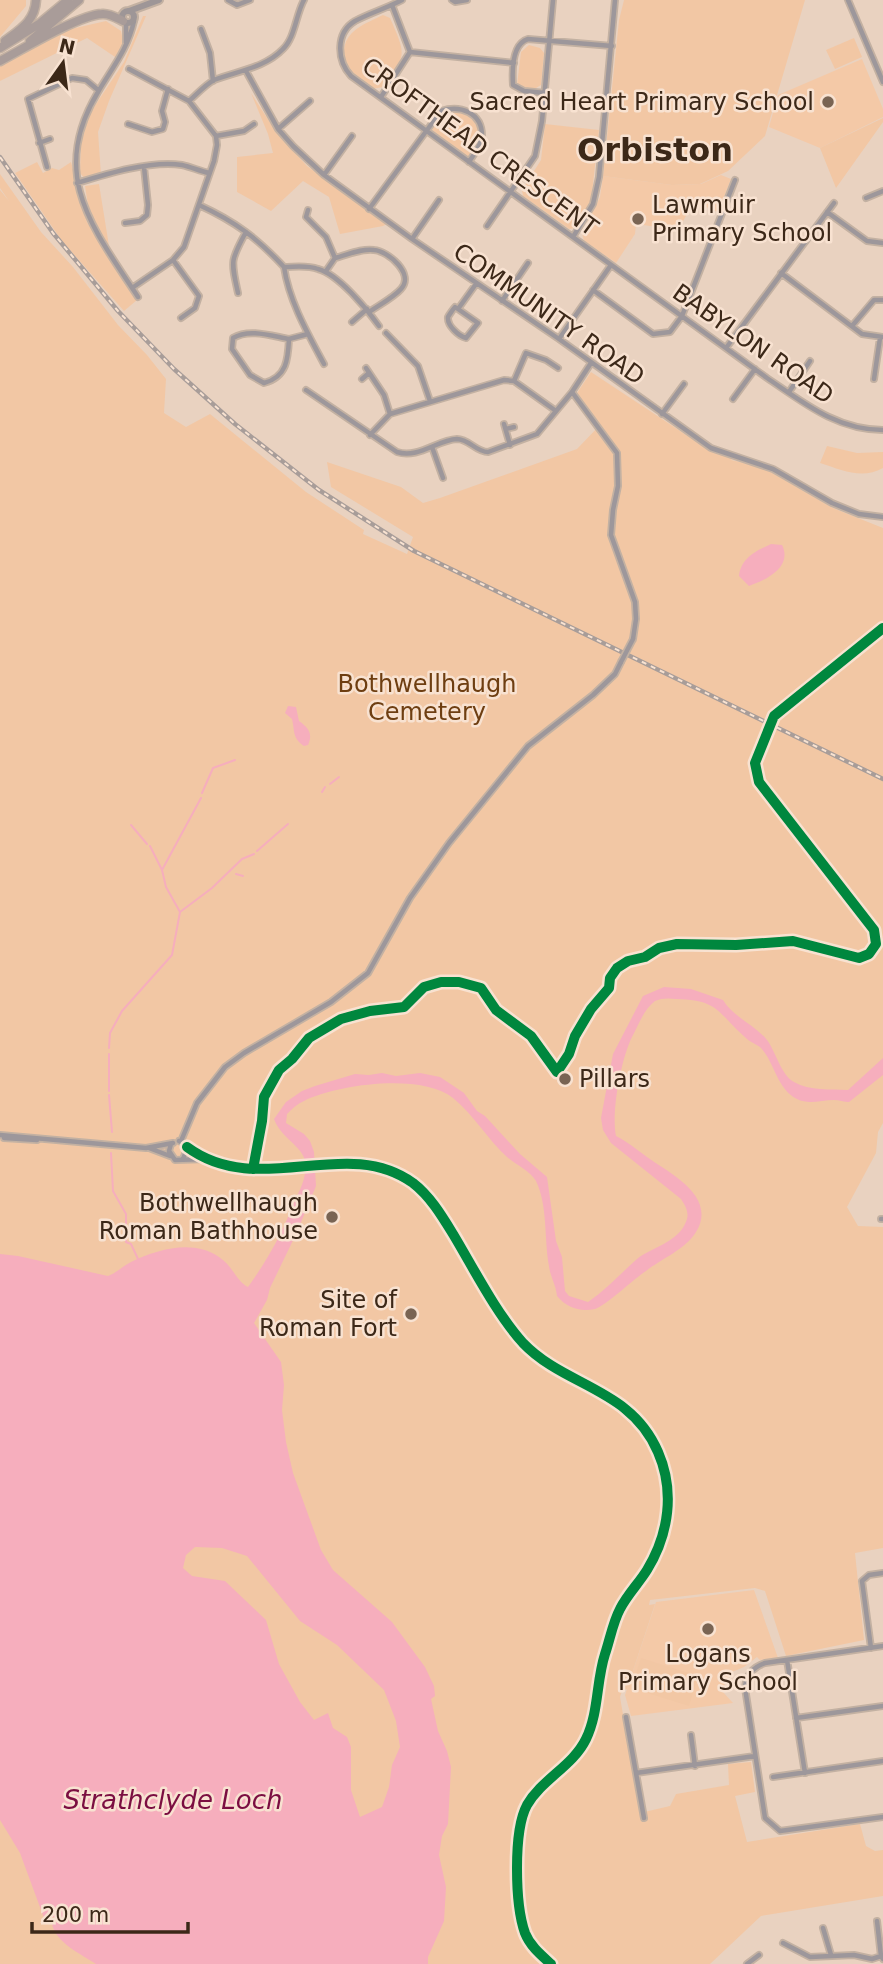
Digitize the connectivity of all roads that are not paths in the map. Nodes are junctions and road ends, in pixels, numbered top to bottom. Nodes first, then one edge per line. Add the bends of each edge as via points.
1 (36, 0) edge
2 (68, 0) edge
3 (79, 0) edge
4 (159, 0) edge
5 (228, 0) edge
6 (250, 0) edge
7 (304, 0) edge
8 (402, 0) edge
9 (452, 0) edge
10 (467, 0) edge
11 (553, 0) edge
12 (615, 0) edge
13 (848, 0) edge
14 (392, 5) junction
15 (143, 6) junction
16 (129, 11) junction
17 (129, 21) junction
18 (201, 29) dead end
19 (550, 42) junction
20 (0, 47) edge
21 (612, 47) junction
22 (410, 52) junction
23 (0, 60) edge
24 (514, 63) junction
25 (129, 69) dead end
26 (246, 71) junction
27 (213, 81) junction
28 (883, 82) edge
29 (168, 89) junction
30 (98, 90) junction
31 (545, 93) junction
32 (381, 97) junction
33 (189, 101) junction
34 (310, 101) dead end
35 (128, 124) dead end
36 (254, 124) dead end
37 (278, 129) junction
38 (425, 131) junction
39 (216, 136) junction
40 (352, 136) dead end
41 (50, 139) dead end
42 (39, 143) junction
43 (469, 162) junction
44 (47, 167) dead end
45 (144, 167) junction
46 (209, 173) junction
47 (324, 175) junction
48 (735, 180) dead end
49 (77, 183) junction
50 (511, 191) junction
51 (883, 191) edge
52 (866, 198) dead end
53 (439, 200) dead end
54 (834, 203) dead end
55 (200, 205) junction
56 (369, 209) junction
57 (308, 210) dead end
58 (827, 212) junction
59 (125, 223) dead end
60 (487, 226) dead end
61 (246, 232) junction
62 (573, 237) junction
63 (412, 239) junction
64 (883, 243) edge
65 (335, 258) junction
66 (173, 260) junction
67 (528, 263) dead end
68 (611, 265) junction
69 (284, 267) junction
70 (326, 271) junction
71 (781, 273) junction
72 (476, 284) junction
73 (132, 288) junction
74 (593, 290) junction
75 (238, 293) dead end
76 (138, 297) dead end
77 (883, 300) edge
78 (502, 302) junction
79 (458, 309) junction
80 (368, 310) junction
81 (682, 316) junction
82 (181, 318) dead end
83 (352, 322) dead end
84 (379, 326) dead end
85 (852, 327) junction
86 (386, 333) dead end
87 (308, 334) junction
88 (398, 336) dead end
89 (881, 337) edge
90 (559, 338) junction
91 (289, 339) junction
92 (393, 341) junction
93 (726, 348) junction
94 (810, 361) dead end
95 (591, 363) junction
96 (324, 364) dead end
97 (558, 368) dead end
98 (755, 369) junction
99 (362, 379) dead end
100 (874, 379) dead end
101 (514, 381) junction
102 (684, 384) dead end
103 (318, 387) dead end
104 (306, 390) dead end
105 (572, 392) junction
106 (789, 392) junction
107 (314, 395) junction
108 (733, 399) dead end
109 (430, 401) junction
110 (556, 411) junction
111 (390, 414) junction
112 (662, 414) junction
113 (514, 427) dead end
114 (883, 430) edge
115 (370, 435) junction
116 (510, 445) junction
117 (432, 447) junction
118 (443, 478) dead end
119 (883, 517) edge
120 (0, 1136) edge
121 (56, 1140) junction
122 (181, 1142) junction
123 (173, 1143) junction
124 (187, 1147) junction
125 (146, 1148) junction
126 (171, 1157) junction
127 (183, 1159) junction
128 (211, 1159) junction
129 (883, 1573) edge
130 (883, 1646) edge
131 (871, 1648) junction
132 (787, 1660) junction
133 (883, 1706) edge
134 (796, 1718) junction
135 (625, 1720) dead end
136 (691, 1735) dead end
137 (755, 1756) junction
138 (883, 1761) edge
139 (695, 1766) junction
140 (636, 1773) junction
141 (805, 1773) junction
142 (773, 1777) dead end
143 (883, 1817) edge
144 (644, 1818) dead end
145 (877, 1921) dead end
146 (823, 1928) dead end
147 (835, 1937) dead end
148 (826, 1939) junction
149 (799, 1941) dead end
150 (783, 1943) dead end
151 (795, 1949) junction
152 (759, 1955) dead end
153 (831, 1955) junction
154 (882, 1957) edge
155 (551, 1964) edge
156 (747, 1964) edge

1 - 20 highway via 26,26
2 - 20 highway
3 - 23 highway
4 - 15 main road
5 - 6 street via 237,5
7 - 26 street via 285,48
8 - 14 street, CROFTHEAD CRESCENT
9 - 10 street
11 - 19 street
12 - 21 street
13 - 28 street
14 - 22 street
14 - 32 street, CROFTHEAD CRESCENT via 351,24 340,49 347,72
15 - 16 main road
15 - 17 main road
16 - 17 main road via 133,13
16 - 17 main road via 124,13
17 - 23 highway via 93,16
17 - 30 street via 126,44
18 - 27 street
19 - 21 street
19 - 24 street via 522,41
19 - 31 street
21 - 62 street via 596,192
22 - 24 street
22 - 32 street
24 - 31 street via 515,87
25 - 29 street
26 - 27 street
26 - 37 street, COMMUNITY ROAD
27 - 33 street
29 - 33 street
29 - 35 street via 163,129 152,132
30 - 42 street via 86,80 72,78 28,99
30 - 49 street via 79,136
31 - 50 street via 535,156
32 - 38 street, CROFTHEAD CRESCENT
33 - 39 street
34 - 37 street
36 - 39 street via 244,131
37 - 47 street, COMMUNITY ROAD
38 - 43 street, CROFTHEAD CRESCENT
38 - 43 street via 441,111 456,108 471,113 482,136
38 - 56 street
39 - 46 street
40 - 47 street
41 - 42 street
42 - 44 street
43 - 50 street, CROFTHEAD CRESCENT
45 - 46 street via 180,165
45 - 49 street
45 - 59 street via 147,215
46 - 55 street
47 - 56 street, COMMUNITY ROAD
48 - 81 street
49 - 73 street via 88,219
50 - 60 street
50 - 62 street, CROFTHEAD CRESCENT
51 - 52 street
53 - 63 street
54 - 58 street
55 - 61 street
55 - 66 street via 184,247
56 - 63 street, COMMUNITY ROAD
57 - 65 street via 306,217 326,237
58 - 64 street via 867,241
58 - 71 street
61 - 69 street
61 - 75 street via 231,264
62 - 68 street, CROFTHEAD CRESCENT
63 - 72 street, COMMUNITY ROAD
65 - 70 street
65 - 80 street via 377,250 401,268 402,288
66 - 73 street
66 - 82 street via 199,296 195,308
67 - 78 street
68 - 74 street
68 - 81 street, BABYLON ROAD
69 - 70 street
69 - 87 street
70 - 80 street
71 - 85 street
71 - 93 street
72 - 78 street, COMMUNITY ROAD
72 - 79 street
73 - 76 street
74 - 81 street via 653,334 670,332
74 - 90 street
77 - 85 street via 874,300
78 - 90 street, COMMUNITY ROAD
79 - 79 street via 478,323 466,338 458,335 449,321 455,307
80 - 83 street
80 - 84 street
81 - 93 street, BABYLON ROAD
85 - 89 street
86 - 92 street
87 - 91 street
87 - 96 street
88 - 92 street
89 - 100 street
90 - 95 street, COMMUNITY ROAD
91 - 91 street via 237,335 232,352 255,379 270,382 286,367
92 - 109 street via 418,366
93 - 98 street, BABYLON ROAD
94 - 106 street
95 - 105 street
95 - 112 street, COMMUNITY ROAD
97 - 101 street via 526,353
98 - 106 street, BABYLON ROAD
98 - 108 street
99 - 111 street via 367,371 384,395
101 - 109 street
101 - 110 street
102 - 112 street
103 - 107 street
104 - 107 street
105 - 110 street
105 - 122 street, bridge via 617,453 611,535 635,602 636,618 633,639 615,674 528,746 410,898 368,973 331,1002 225,1068 197,1103
106 - 114 street, BABYLON ROAD via 841,424
107 - 115 street
109 - 111 street
110 - 116 street via 537,435
111 - 115 street
112 - 119 street, COMMUNITY ROAD via 711,448 773,469 859,514
113 - 116 street via 505,427
115 - 117 street via 404,454
116 - 117 street via 484,453 457,439
117 - 118 street
120 - 121 street
120 - 121 street
121 - 125 street
122 - 123 street
122 - 124 street
123 - 125 street
123 - 126 street
124 - 127 street
124 - 128 street
125 - 126 street
126 - 127 street
127 - 128 street
128 - 155 street via 266,1171 366,1164 392,1171 415,1185 438,1209 524,1343 638,1419 658,1452 669,1496 660,1545 620,1609 602,1662 593,1723 584,1743 528,1804 518,1835 521,1917 526,1936
129 - 131 street via 863,1581
130 - 131 street
131 - 132 street
132 - 134 street
132 - 137 street via 758,1666 749,1674 745,1688
133 - 134 street
134 - 141 street
135 - 140 street
136 - 139 street
137 - 139 street
137 - 143 street via 765,1818 780,1830
138 - 141 street
139 - 140 street
140 - 144 street
141 - 142 street
145 - 154 street
146 - 148 street
147 - 148 street
148 - 153 street
149 - 151 street
150 - 151 street
151 - 153 street via 810,1956
152 - 156 street
153 - 154 street

